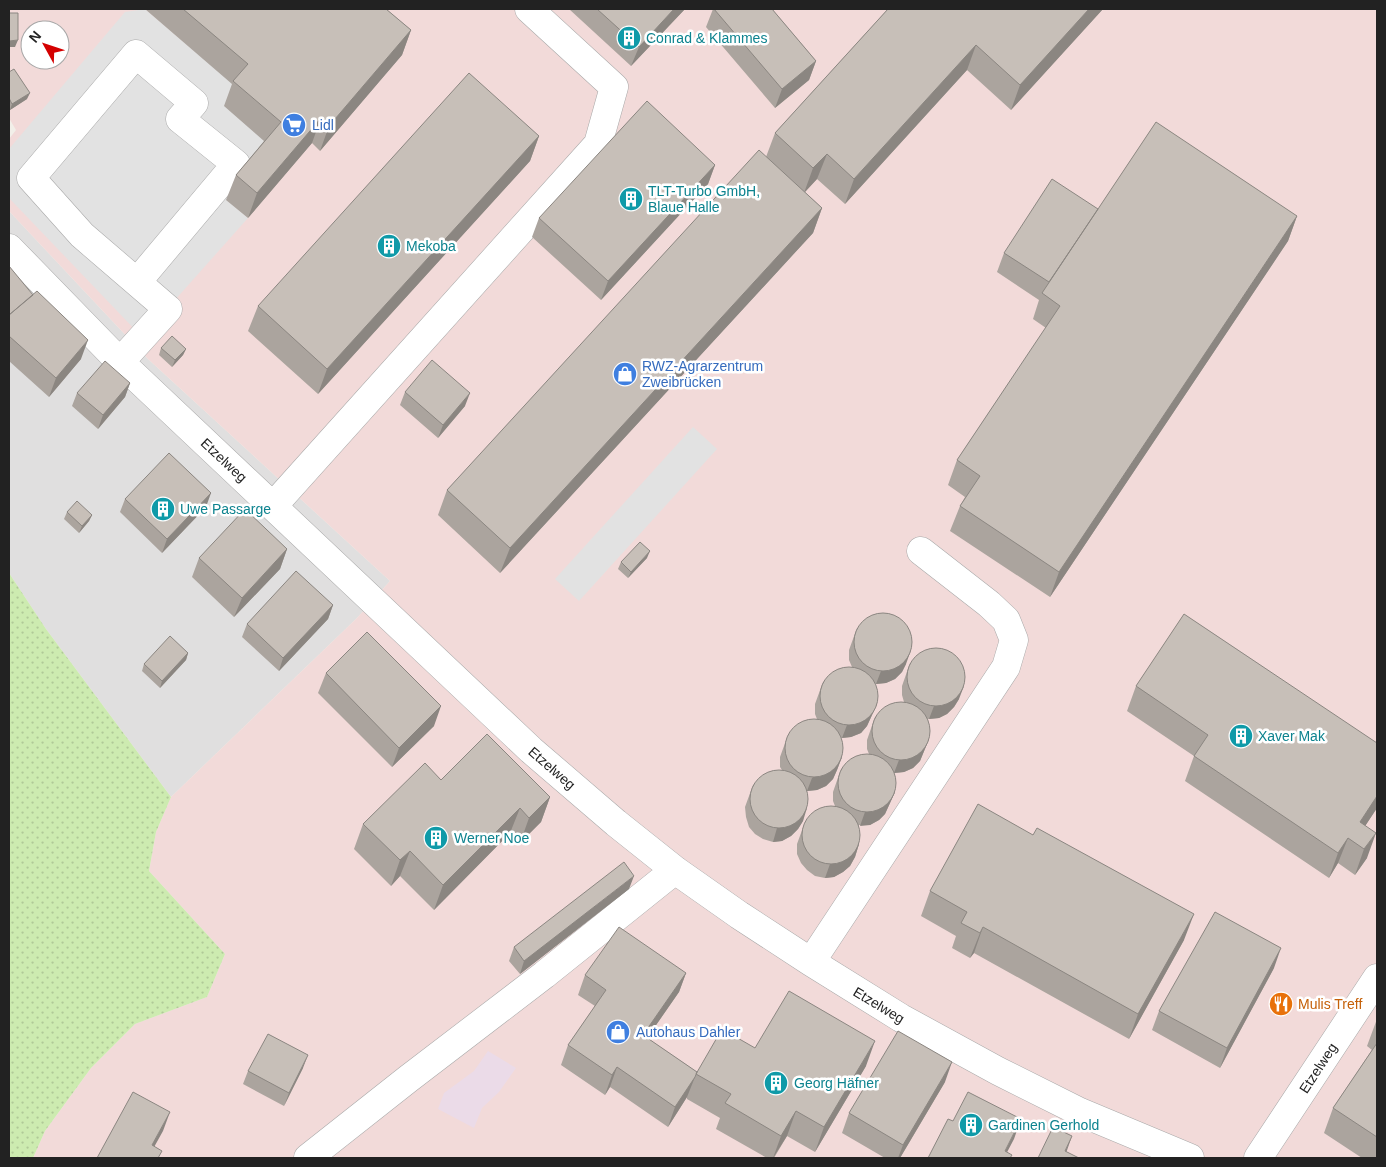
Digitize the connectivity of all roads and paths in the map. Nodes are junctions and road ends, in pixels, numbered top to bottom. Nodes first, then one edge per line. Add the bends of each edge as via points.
1 (529, 9) edge
2 (9, 248) edge
3 (137, 282) junction
4 (120, 362) junction
5 (273, 506) junction
6 (921, 551) dead end
7 (675, 870) junction
8 (811, 962) junction
9 (1377, 978) edge
10 (308, 1158) edge
11 (1190, 1158) edge
12 (1258, 1158) edge

1 - 5 street via 614,87 598,144
2 - 4 street, Etzelweg
3 - 3 street via 82,235 31,178 136,54 194,102 180,118 236,164
3 - 4 street via 168,309
4 - 5 street, Etzelweg
5 - 7 street, Etzelweg via 531,750
6 - 8 street via 995,609 1006,620 1014,640 1006,667
7 - 8 street, Etzelweg
7 - 10 street via 544,976
8 - 11 street, Etzelweg via 901,1018 998,1071 1080,1112
9 - 12 street, Etzelweg

